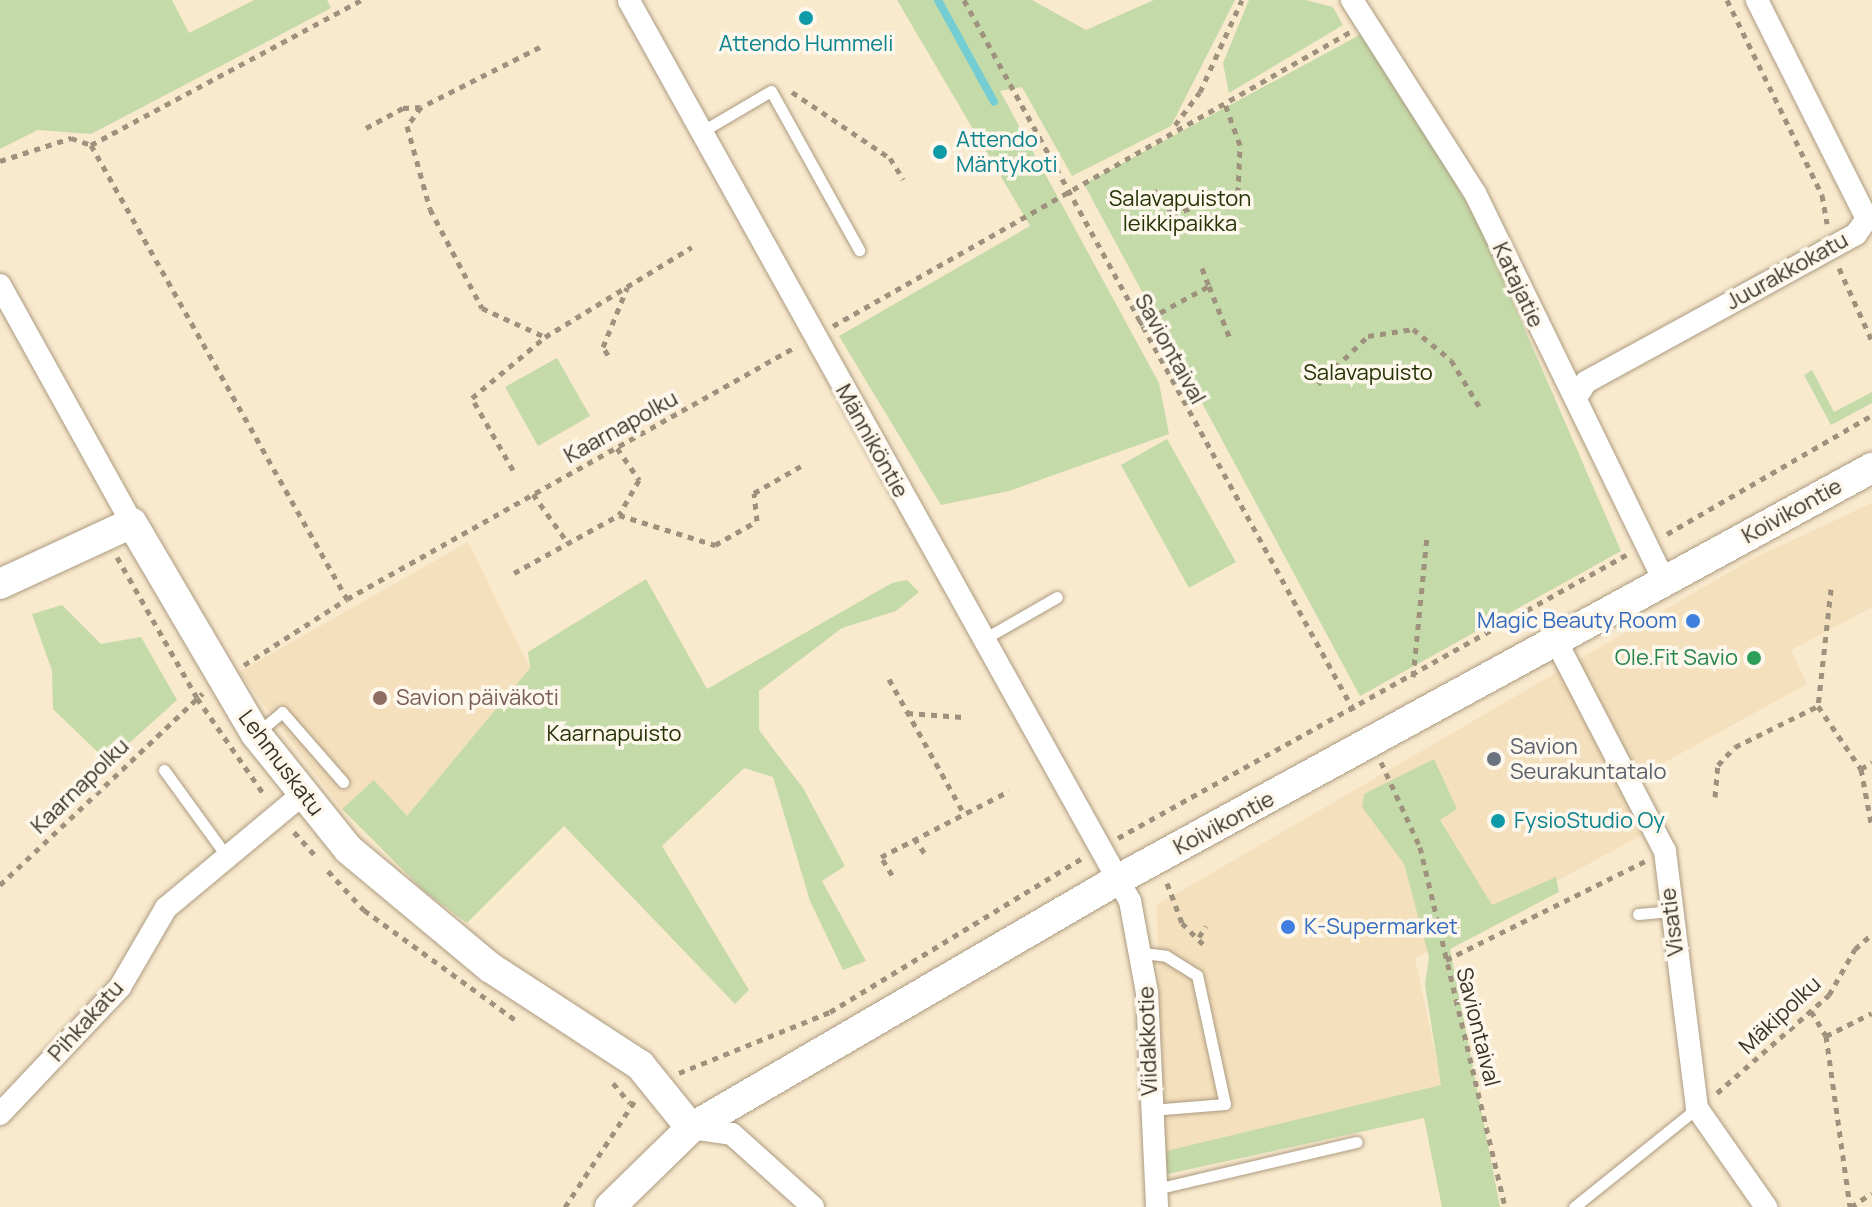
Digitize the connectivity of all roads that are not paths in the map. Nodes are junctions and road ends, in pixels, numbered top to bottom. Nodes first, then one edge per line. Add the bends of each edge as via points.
1 (1352, 0) edge
2 (1757, 0) edge
3 (629, 1) edge
4 (700, 132) junction
5 (859, 250) dead end
6 (0, 285) edge
7 (1577, 396) junction
8 (1869, 468) edge
9 (132, 523) junction
10 (1664, 580) junction
11 (0, 584) edge
12 (1057, 597) dead end
13 (984, 639) junction
14 (1556, 641) junction
15 (256, 734) junction
16 (164, 770) dead end
17 (343, 782) dead end
18 (303, 794) junction
19 (228, 858) junction
20 (1119, 879) junction
21 (1671, 911) junction
22 (1638, 914) dead end
23 (1143, 953) junction
24 (1697, 1108) junction
25 (1151, 1110) junction
26 (0, 1114) edge
27 (691, 1128) junction
28 (1357, 1142) dead end
29 (1157, 1198) edge
30 (610, 1207) edge
31 (813, 1207) edge
32 (1574, 1207) edge
33 (1766, 1207) edge

1 - 7 street, Katajatie via 1475,193 1558,372
2 - 7 street, Juurakkokatu via 1867,219 1832,246 1586,382
3 - 4 street, Männiköntie
4 - 5 lane via 771,91
4 - 13 street, Männiköntie
6 - 9 street, Lehmuskatu
7 - 10 street, Katajatie
8 - 10 main road, Koivikontie
9 - 11 main road
9 - 15 main road, Lehmuskatu
10 - 14 main road, Koivikontie
12 - 13 lane
13 - 20 street, Männiköntie
14 - 20 main road, Koivikontie
14 - 21 street, Visatie via 1665,851
15 - 17 lane via 282,712
15 - 18 main road, Lehmuskatu
16 - 19 lane
18 - 19 street, Pihkakatu
18 - 27 main road, Lehmuskatu via 369,872 491,968 640,1065
19 - 26 street, Pihkakatu via 166,908 120,987
20 - 23 street, Viidakkotie
20 - 27 main road, Koivikontie
21 - 22 lane
21 - 24 street, Visatie
23 - 25 street, Viidakkotie
23 - 25 lane via 1166,956 1197,975 1225,1104
24 - 32 lane
24 - 33 street, Visatie
25 - 29 street, Viidakkotie
27 - 30 main road, Koivikontie
27 - 31 street via 732,1134
28 - 29 lane

